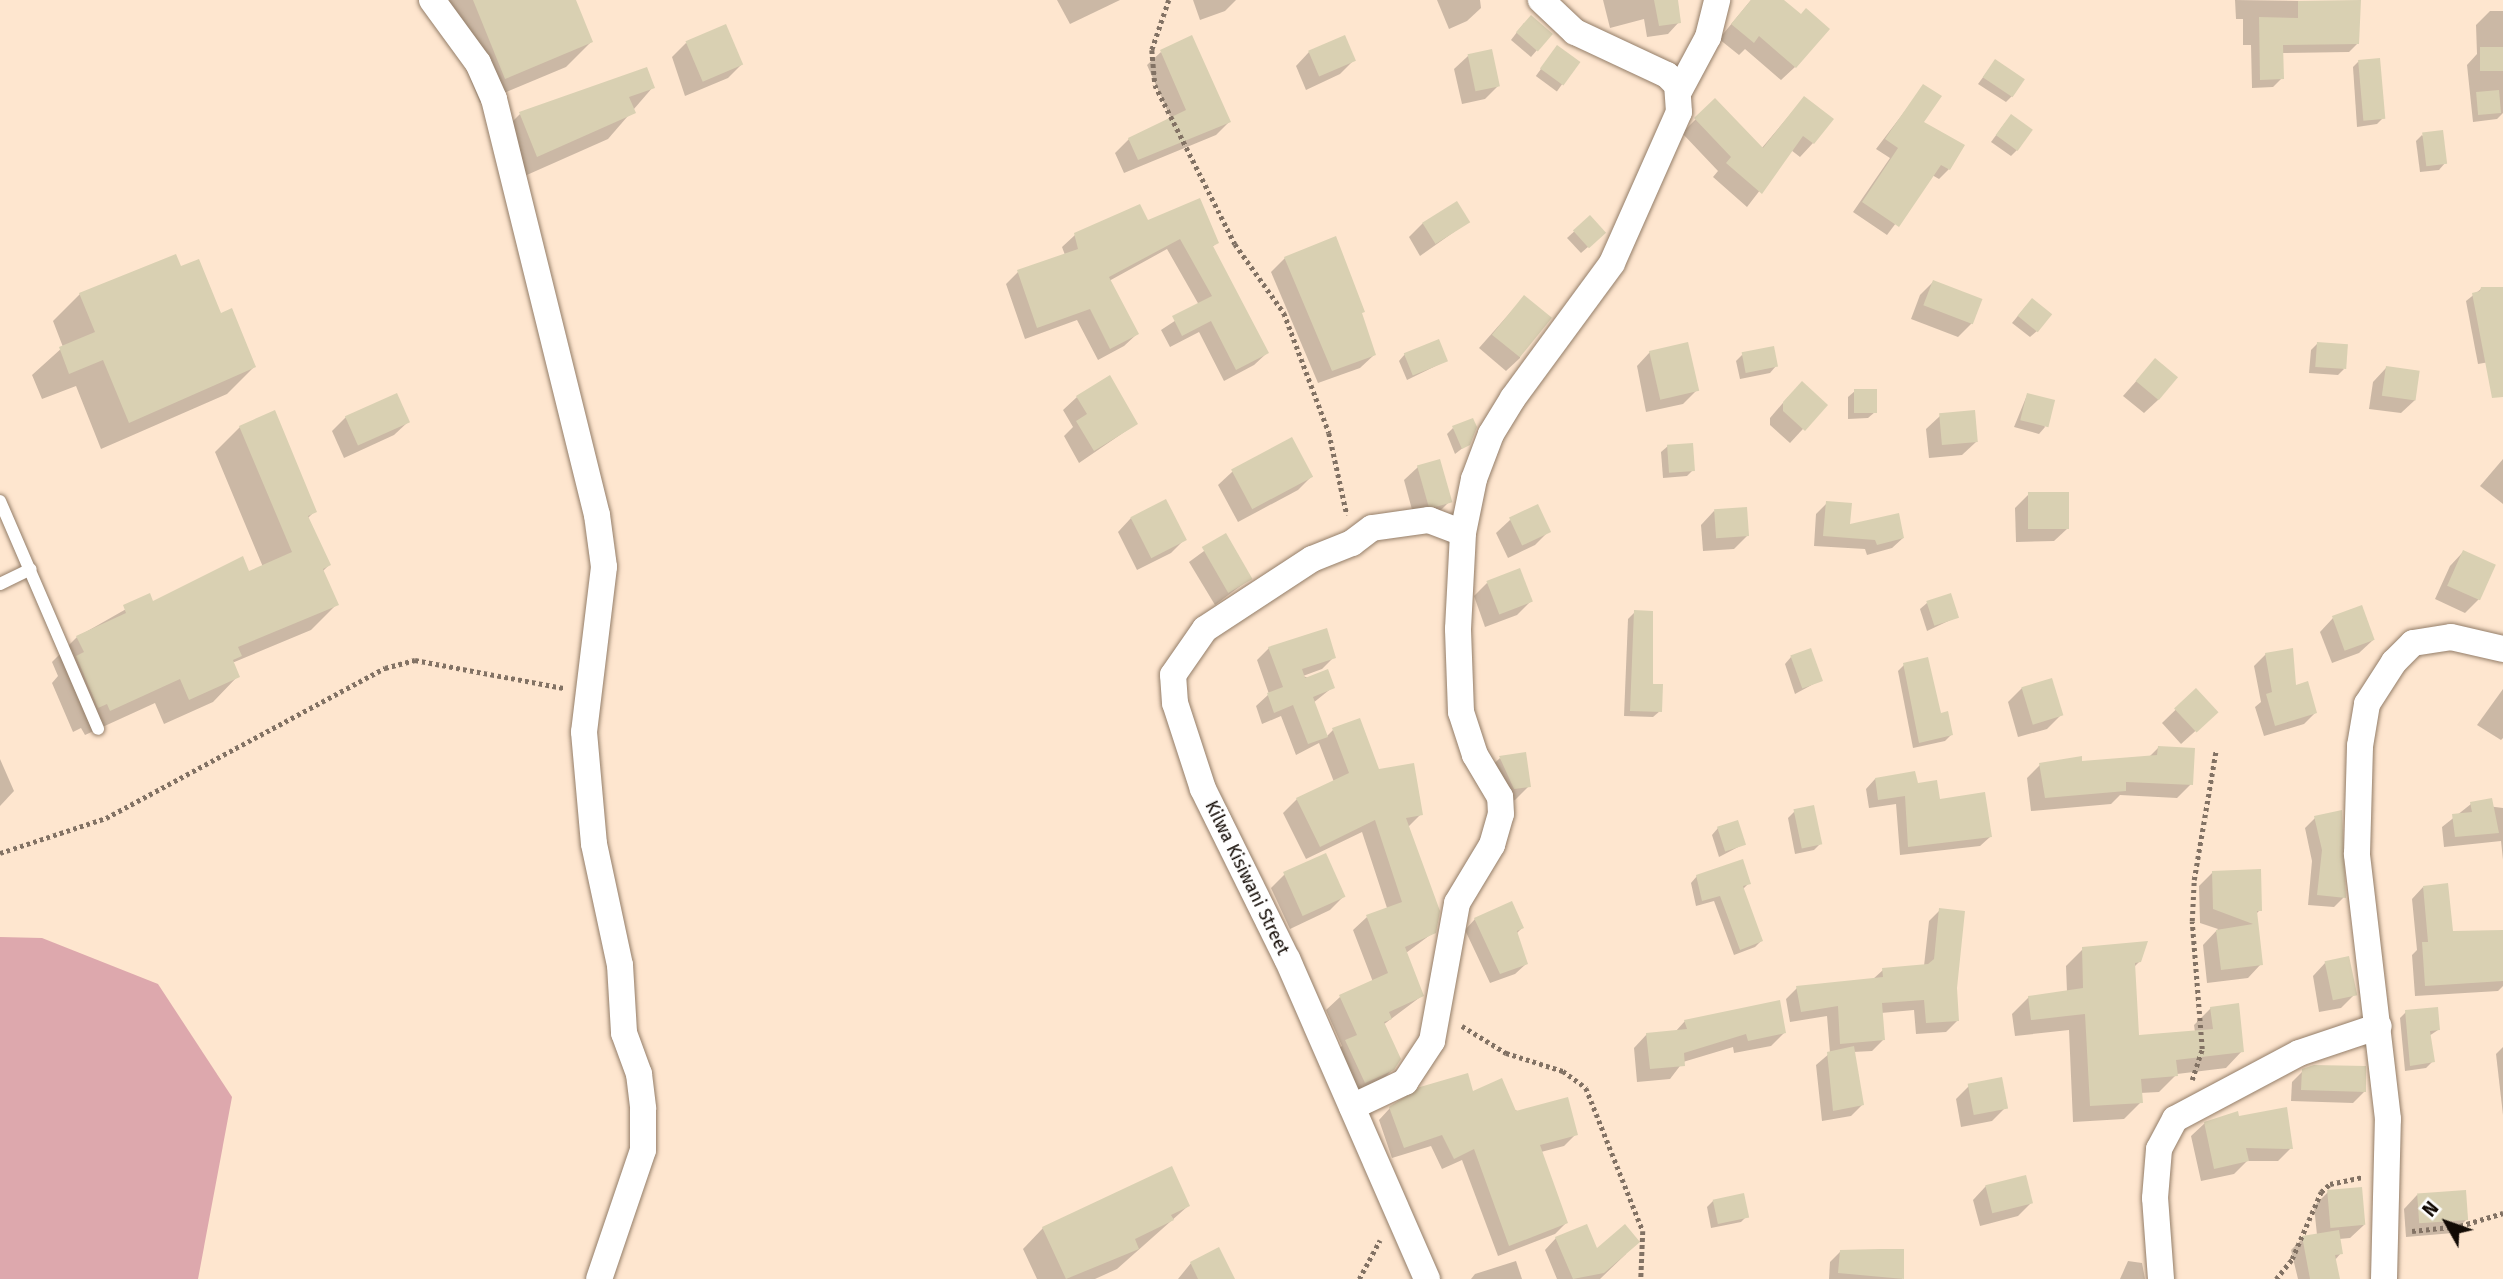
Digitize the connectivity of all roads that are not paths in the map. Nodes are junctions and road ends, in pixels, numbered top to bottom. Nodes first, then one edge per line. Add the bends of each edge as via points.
1 (432, 0) edge
2 (1541, 0) edge
3 (1717, 0) edge
4 (1678, 93) junction
5 (0, 501) edge
6 (1463, 533) junction
7 (31, 569) junction
8 (0, 584) edge
9 (2503, 649) edge
10 (98, 729) dead end
11 (2379, 1026) junction
12 (1352, 1107) junction
13 (599, 1279) edge
14 (1427, 1279) edge
15 (2161, 1279) edge
16 (2384, 1279) edge

1 - 13 street via 478,63 494,99 597,514 604,567 584,732 594,844 620,965 624,1033 639,1074 643,1150
2 - 4 street via 1575,32 1667,75
3 - 4 street via 1708,37
4 - 6 street via 1679,112 1612,263 1491,434 1474,479
5 - 7 lane
6 - 12 street via 1461,712 1475,755 1500,797 1501,814 1492,845 1457,903 1432,1041 1405,1082
6 - 12 street, Kilwa Kisiwani Street via 1429,520 1372,528 1352,543 1312,559 1205,629 1173,675 1175,703 1203,789 1287,959
7 - 8 lane
7 - 10 lane
9 - 11 street via 2451,637 2413,643 2394,662 2367,704 2360,746 2357,854
11 - 15 street via 2299,1053 2175,1119 2158,1149 2155,1198
11 - 16 street via 2387,1173
12 - 14 street, Kilwa Kisiwani Street

